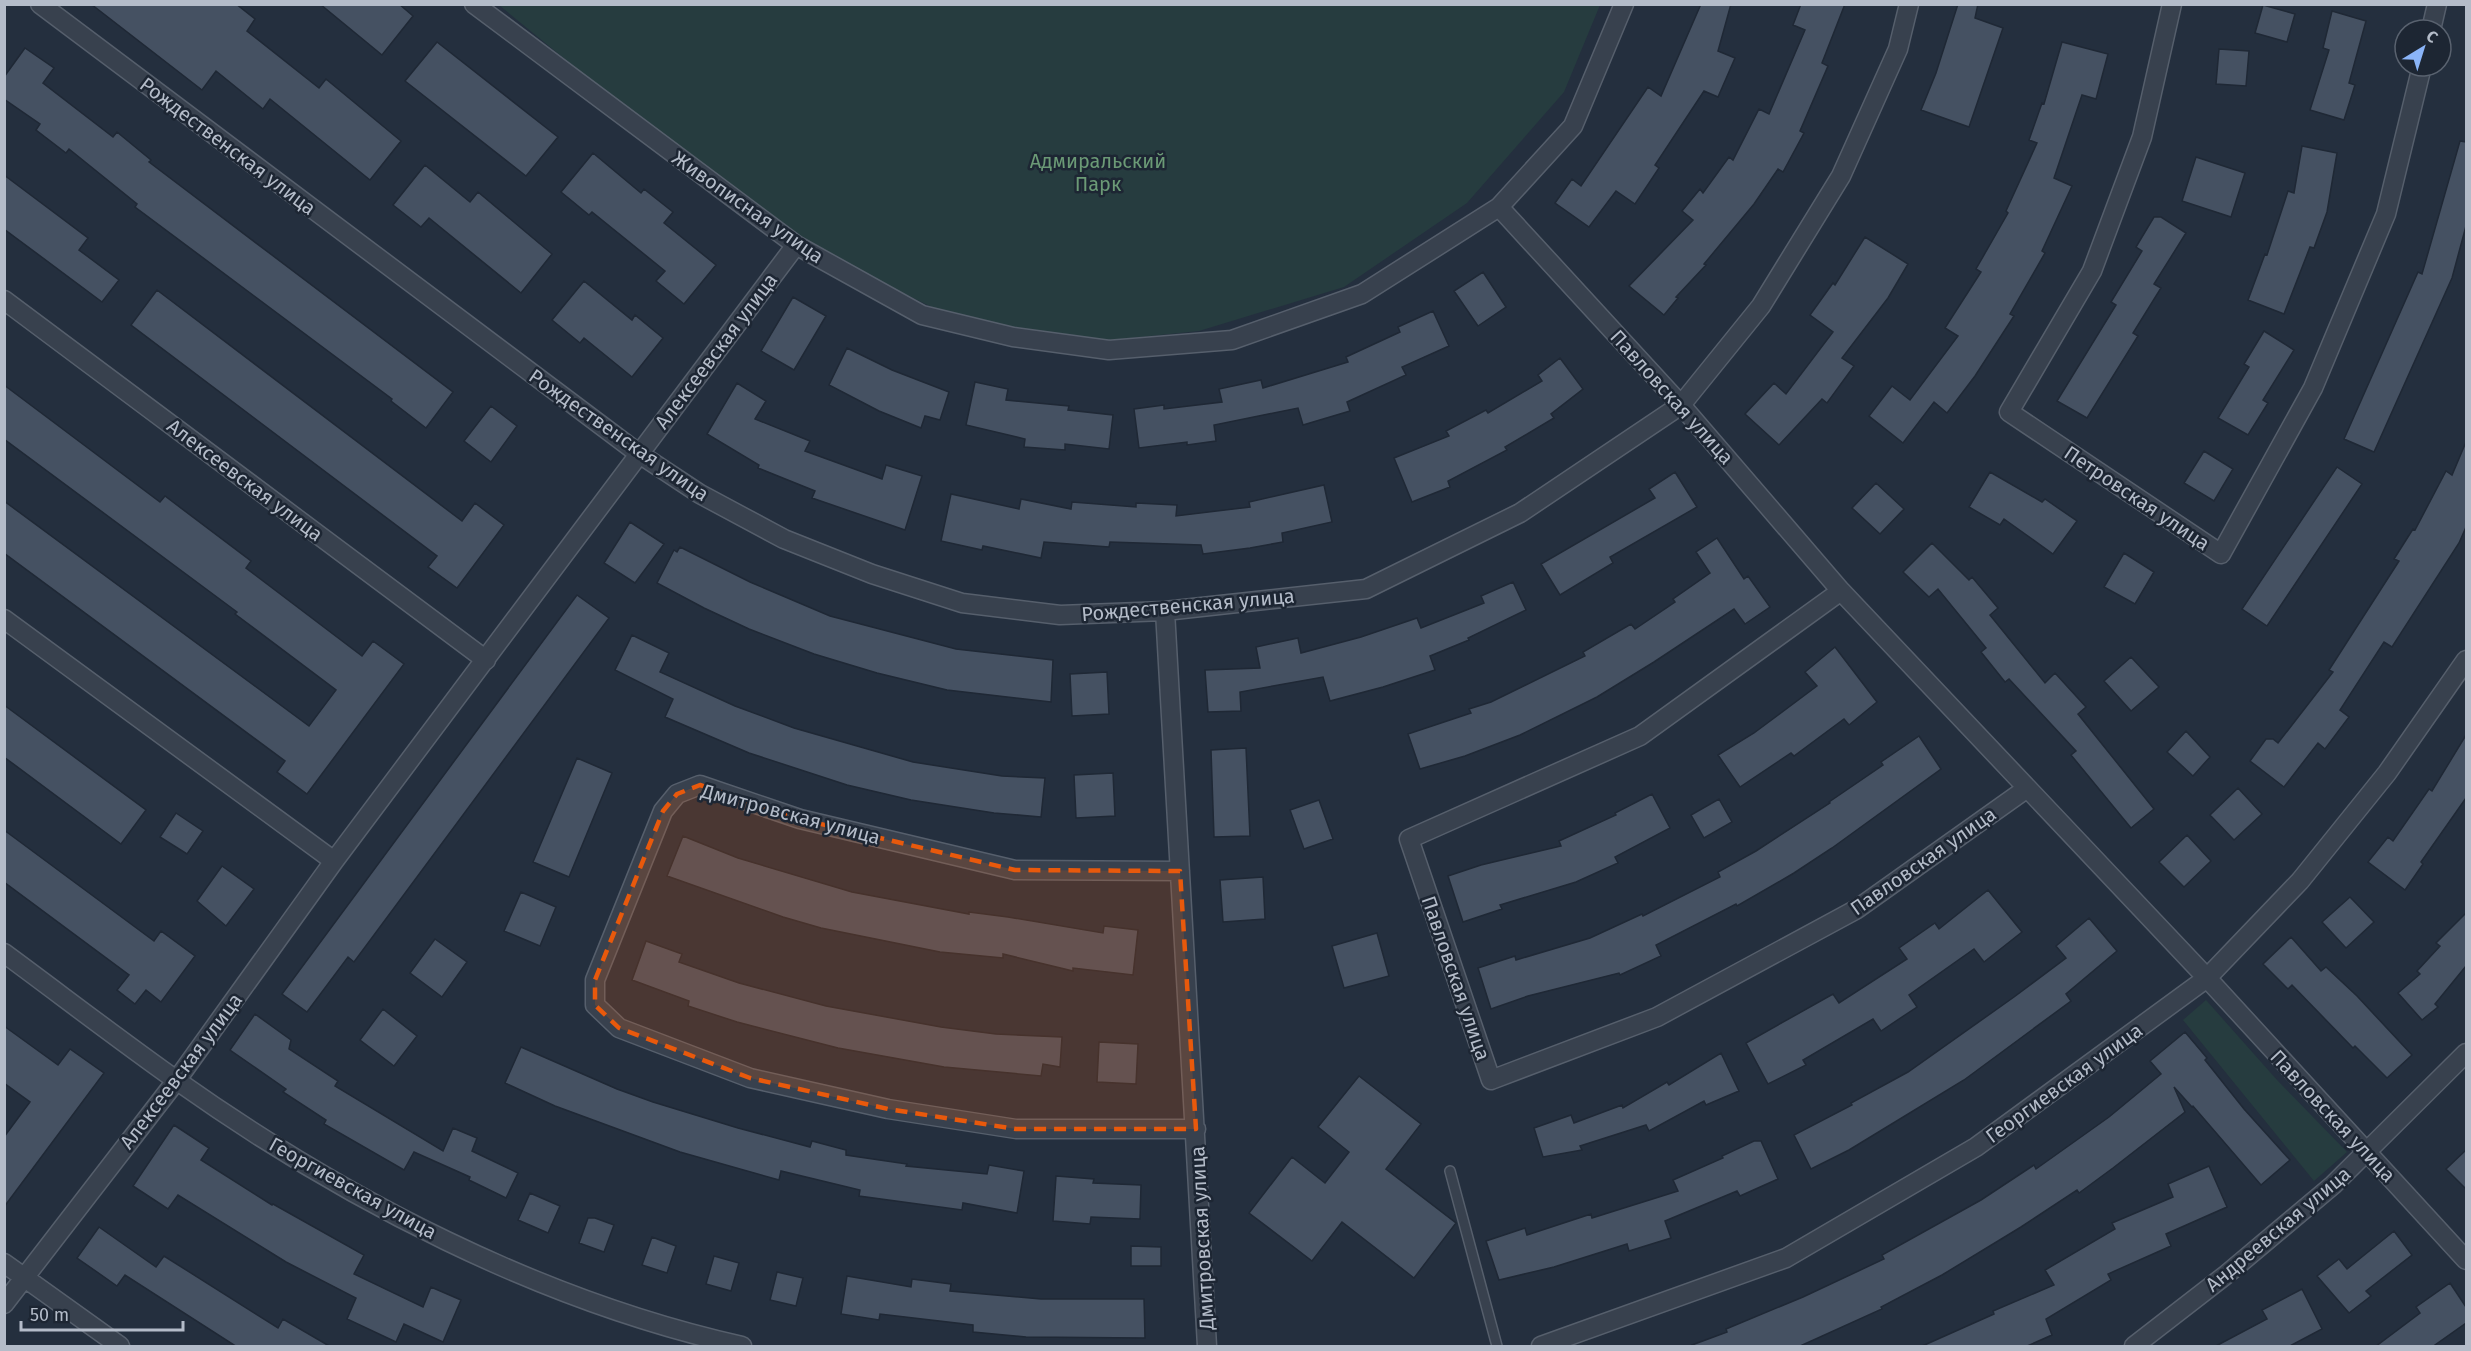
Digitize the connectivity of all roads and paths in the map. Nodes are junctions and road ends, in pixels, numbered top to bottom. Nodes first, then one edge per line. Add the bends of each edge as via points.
1 (40, 4) edge
2 (474, 4) edge
3 (1624, 4) edge
4 (1909, 4) edge
5 (2172, 4) edge
6 (2419, 78) edge
7 (1499, 207) junction
8 (796, 245) junction
9 (4, 300) edge
10 (1681, 405) junction
11 (638, 453) junction
12 (1841, 591) junction
13 (1165, 611) junction
14 (4, 619) edge
15 (486, 660) junction
16 (2466, 660) edge
17 (2026, 789) junction
18 (334, 861) junction
19 (1180, 871) junction
20 (4, 953) edge
21 (2206, 978) junction
22 (2466, 1053) edge
23 (176, 1080) junction
24 (1196, 1129) junction
25 (2366, 1153) junction
26 (1450, 1171) dead end
27 (2466, 1260) edge
28 (4, 1263) edge
29 (24, 1277) junction
30 (4, 1304) edge
31 (120, 1347) edge
32 (742, 1347) edge
33 (1207, 1347) edge
34 (1497, 1347) edge
35 (1541, 1347) edge
36 (2134, 1347) edge

1 - 11 street, Рождественская улица
2 - 8 street, Живописная улица
3 - 7 street, Живописная улица via 1573,126
4 - 10 street, Рождественская улица via 1898,49 1841,176 1761,306
5 - 6 street, Петровская улица via 2142,137 2091,271 2009,412 2221,554 2313,388 2386,214
7 - 8 street, Живописная улица via 1362,294 1232,340 1109,350 1013,337 922,315
7 - 10 street, Павловская улица
8 - 11 street, Алексеевская улица
9 - 15 street, Алексеевская улица
10 - 12 street, Павловская улица
10 - 13 street, Рождественская улица via 1520,513 1366,589
11 - 13 street, Рождественская улица via 700,494 784,539 872,574 962,603 1060,615
11 - 15 street, Алексеевская улица
12 - 17 street, Павловская улица
12 - 17 street, Павловская улица via 1640,736 1409,839 1491,1080 1657,1017 1857,909
13 - 19 street, Дмитровская улица
14 - 18 street
15 - 18 street, Алексеевская улица
16 - 21 street, Георгиевская улица via 2387,773 2300,881
17 - 21 street, Павловская улица
18 - 23 street, Алексеевская улица
19 - 24 street, Дмитровская улица
19 - 24 street, Дмитровская улица via 1015,870 800,819 700,785 677,794 663,811 595,980 595,1005 619,1028 750,1078 888,1109 1016,1129
20 - 23 street, Георгиевская улица
21 - 25 street, Павловская улица
21 - 35 street, Георгиевская улица via 1976,1147 1786,1258
22 - 25 street, Андреевская улица
23 - 29 street, Алексеевская улица
23 - 32 street, Георгиевская улица via 284,1151 470,1253 548,1287 691,1335
24 - 33 street, Дмитровская улица
25 - 27 street, Павловская улица
25 - 36 street, Андреевская улица via 2227,1274
26 - 34 lane
28 - 29 street
29 - 30 street, Алексеевская улица
29 - 31 street

